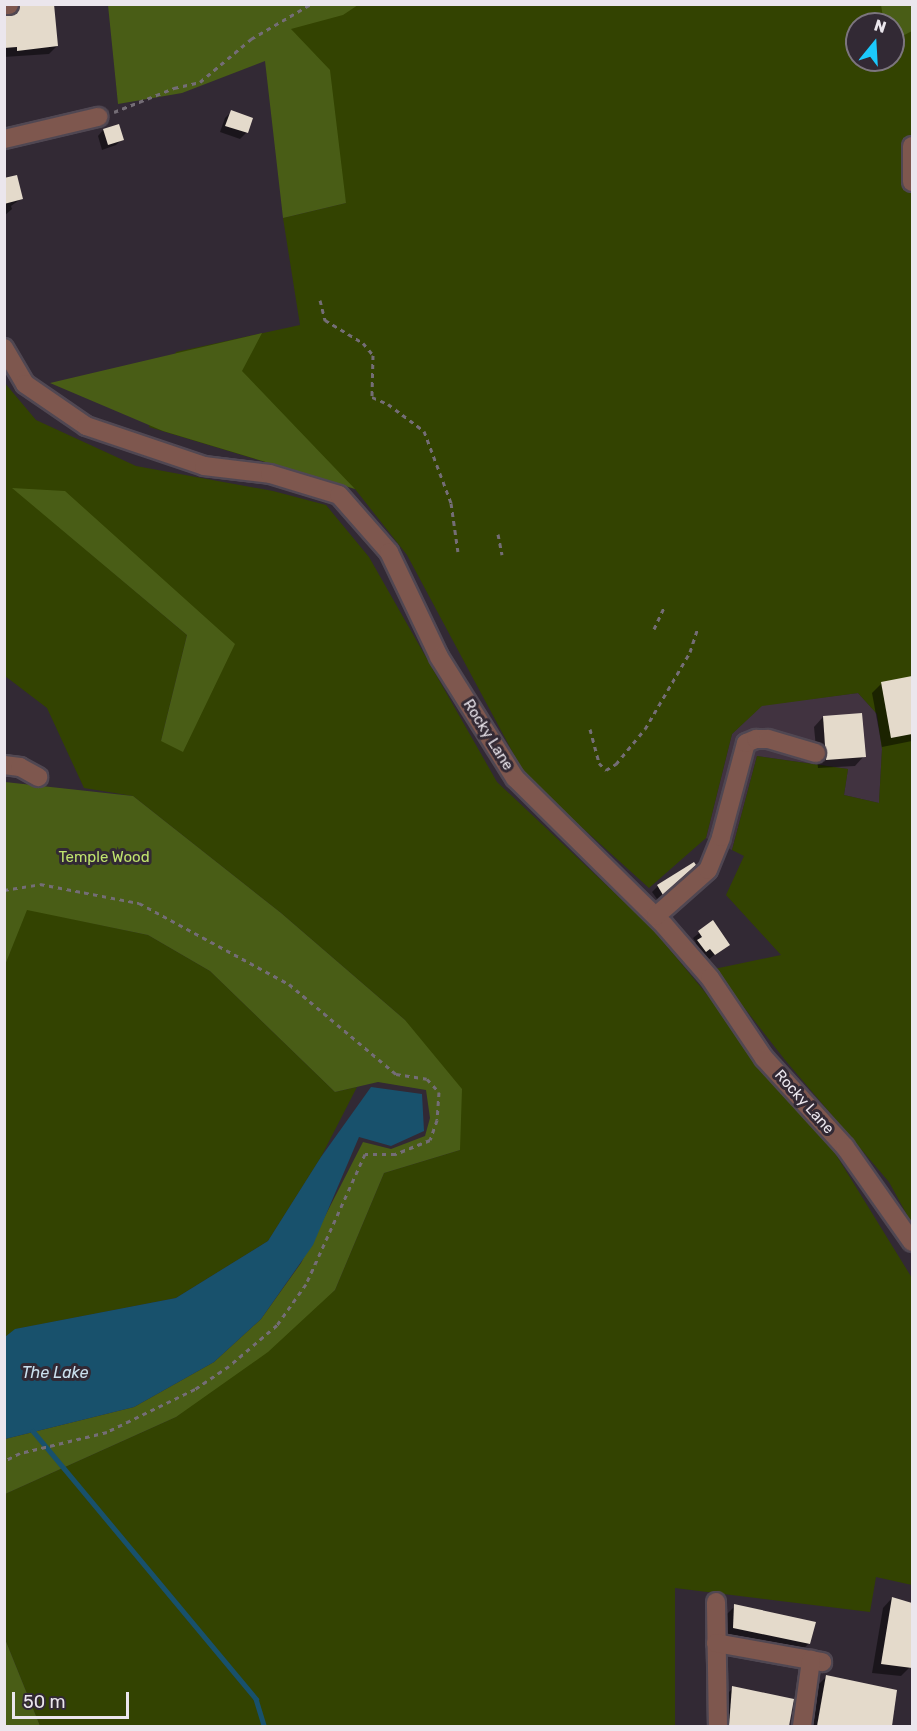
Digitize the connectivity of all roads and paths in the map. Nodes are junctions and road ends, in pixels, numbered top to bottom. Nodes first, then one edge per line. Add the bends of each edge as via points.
1 (310, 4) edge
2 (98, 117) joint
3 (4, 139) edge
4 (912, 146) edge
5 (912, 182) edge
6 (320, 300) dead end
7 (4, 348) edge
8 (498, 534) dead end
9 (458, 552) dead end
10 (502, 555) dead end
11 (664, 608) dead end
12 (698, 627) dead end
13 (654, 629) dead end
14 (590, 729) dead end
15 (816, 753) dead end
16 (4, 765) edge
17 (38, 777) dead end
18 (4, 890) edge
19 (656, 916) junction
20 (912, 1242) edge
21 (4, 1461) edge
22 (716, 1602) dead end
23 (716, 1643) junction
24 (718, 1726) edge
25 (801, 1726) edge

1 - 2 path via 251,39 201,82 174,88
2 - 3 street
4 - 5 street
6 - 9 path via 325,320 363,343 373,355 372,397 424,431 451,503
7 - 19 street, Rocky Lane via 25,384 86,426 204,466 270,474 339,495 389,552 439,657 515,778
8 - 10 path
11 - 13 path
12 - 14 path via 690,652 645,729 616,764 606,770 598,762
15 - 19 street via 768,739 746,743 708,870
16 - 17 street via 20,767
18 - 21 path via 40,884 139,903 289,984 396,1074 427,1079 439,1092 437,1120 430,1140 395,1154 365,1154 306,1284 277,1325 230,1366 195,1389 107,1432 20,1453
19 - 20 street, Rocky Lane via 710,978 764,1058 845,1147
22 - 23 street
23 - 24 street
23 - 25 street via 817,1661

